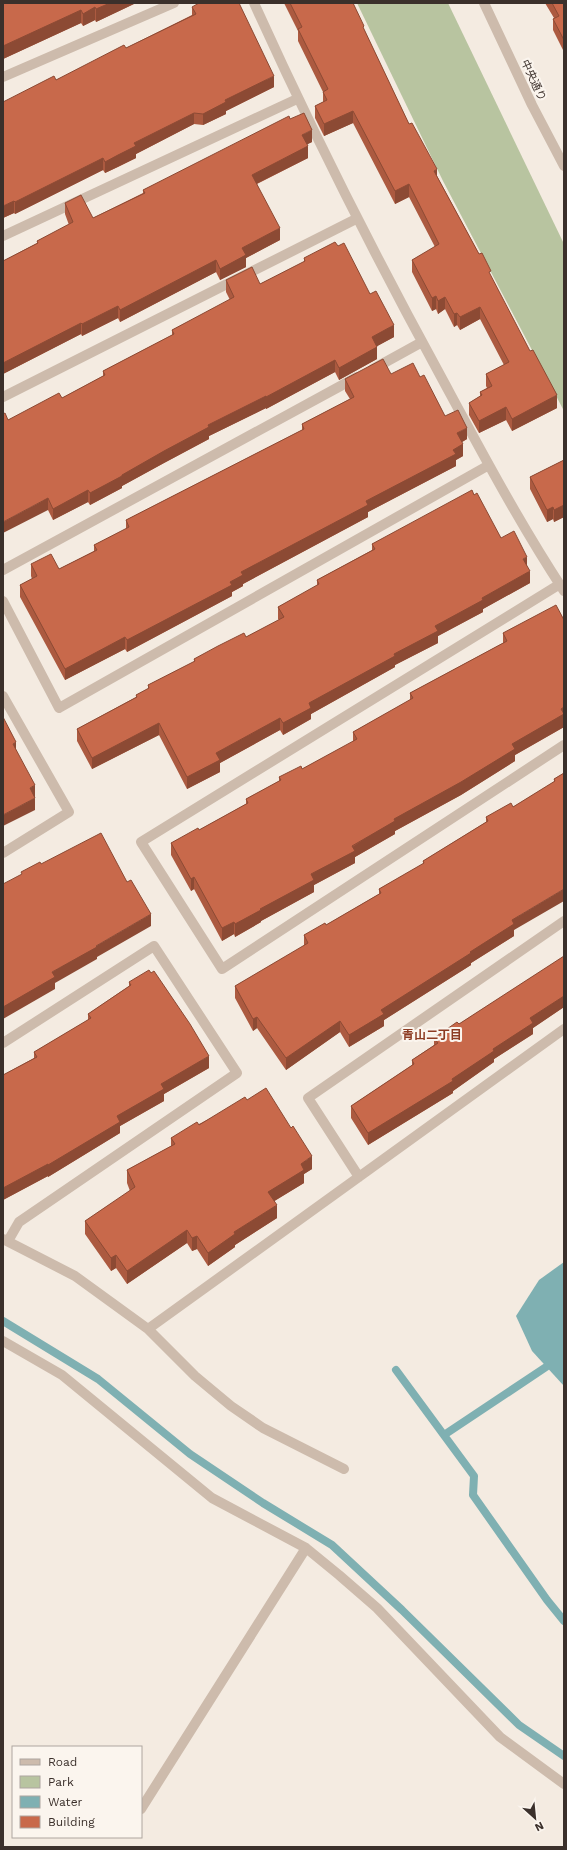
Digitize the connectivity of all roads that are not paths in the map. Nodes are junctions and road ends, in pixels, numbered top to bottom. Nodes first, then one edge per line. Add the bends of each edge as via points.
1 (174, 3) edge
2 (254, 3) edge
3 (484, 3) edge
4 (3, 77) edge
5 (297, 99) junction
6 (564, 166) edge
7 (356, 219) junction
8 (3, 236) edge
9 (422, 342) junction
10 (3, 397) edge
11 (489, 465) junction
12 (3, 570) edge
13 (562, 588) edge
14 (3, 602) edge
15 (3, 696) edge
16 (564, 745) edge
17 (3, 853) edge
18 (564, 921) edge
19 (564, 1028) edge
20 (3, 1043) edge
21 (359, 1177) junction
22 (6, 1240) edge
23 (148, 1329) junction
24 (3, 1341) edge
25 (344, 1469) dead end
26 (306, 1548) junction
27 (564, 1784) edge
28 (142, 1807) edge

1 - 4 street
2 - 5 street
3 - 6 street, 中央通り
5 - 7 street
5 - 8 street
7 - 9 street
7 - 10 street
9 - 11 street
9 - 12 street
11 - 13 street
11 - 14 street via 59,708
13 - 16 street via 141,842 222,969
15 - 17 street via 69,812
18 - 21 street via 308,1098
19 - 21 street
20 - 22 street via 154,946 237,1073 19,1222
21 - 23 street
22 - 23 street via 74,1276
23 - 25 street via 195,1376 231,1406 263,1428
24 - 26 street via 62,1375 212,1498
26 - 27 street via 377,1608 500,1737
26 - 28 street

